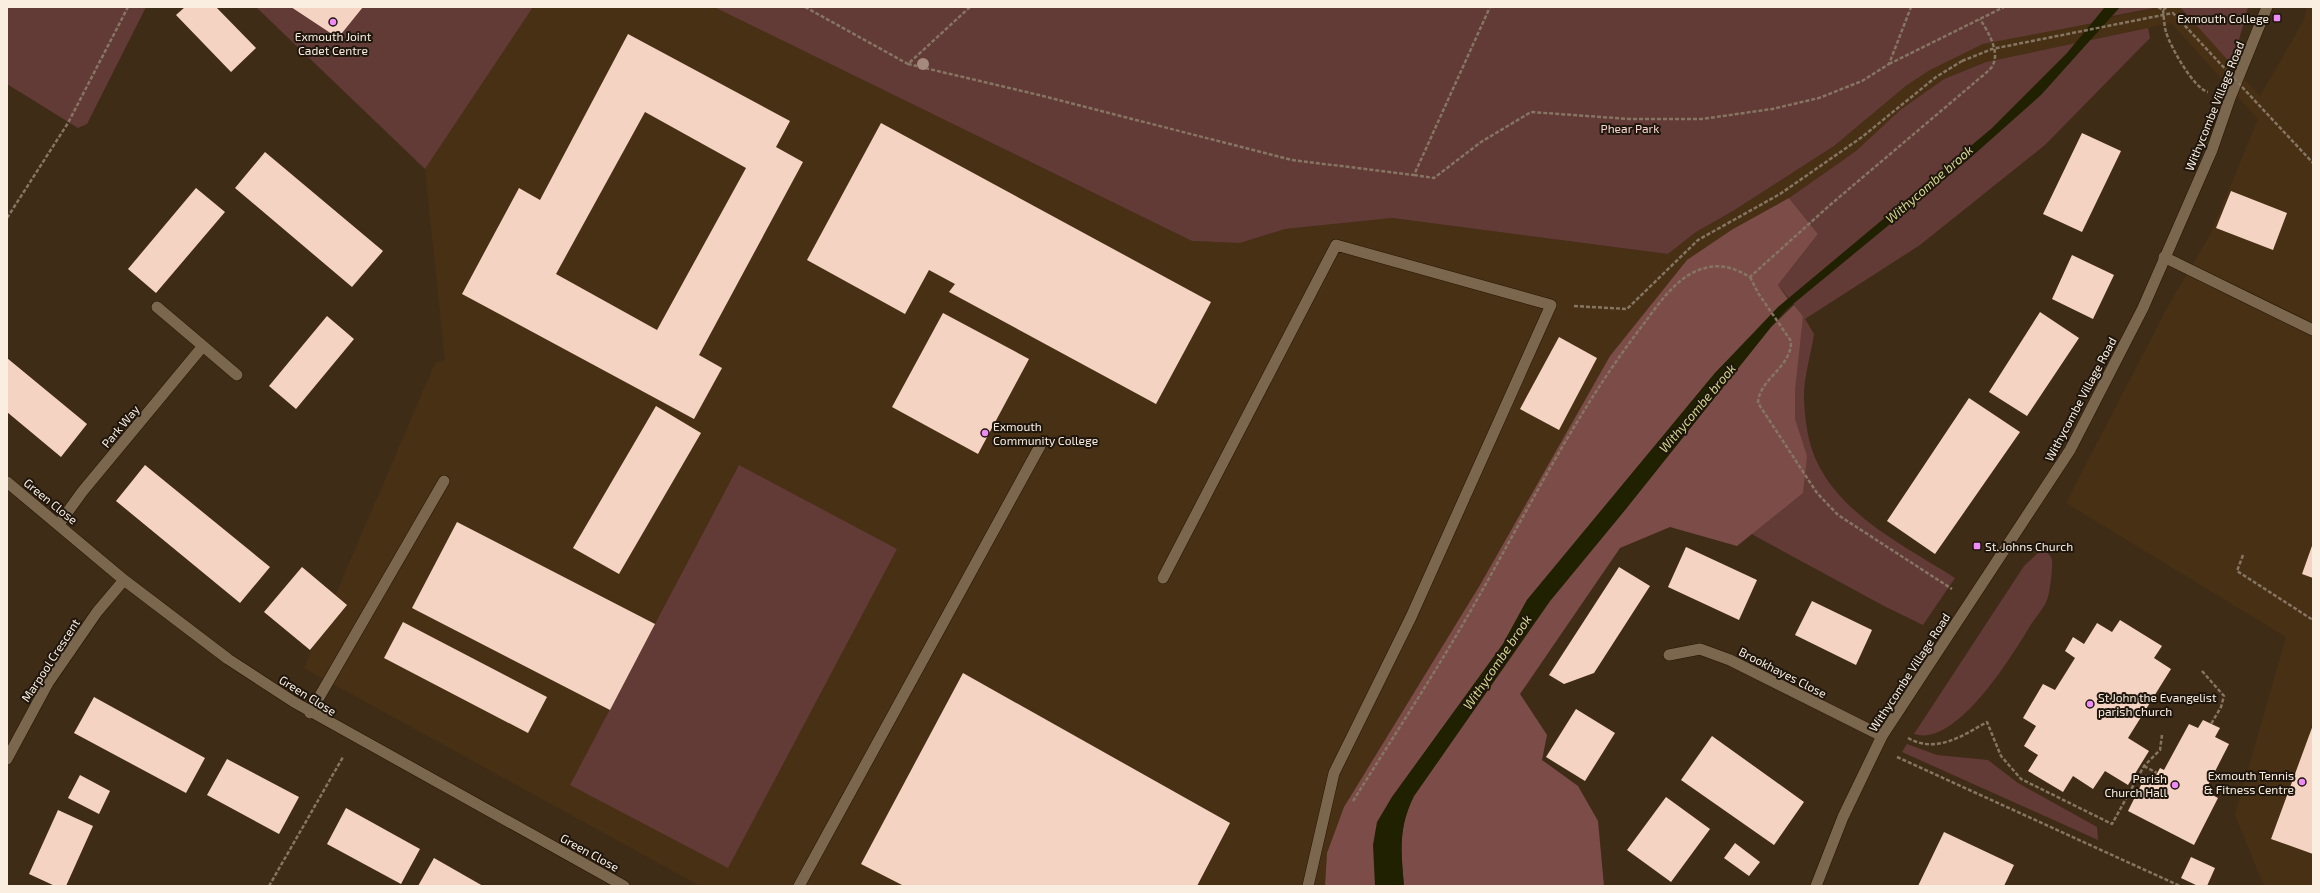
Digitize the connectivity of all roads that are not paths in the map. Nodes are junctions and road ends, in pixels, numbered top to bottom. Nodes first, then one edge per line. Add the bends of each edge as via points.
1 (2267, 7) edge
2 (2164, 257) junction
3 (157, 306) dead end
4 (2313, 330) edge
5 (202, 346) junction
6 (237, 375) dead end
7 (1040, 446) dead end
8 (444, 481) dead end
9 (7, 482) edge
10 (59, 524) junction
11 (1163, 578) dead end
12 (124, 580) junction
13 (1669, 655) dead end
14 (310, 713) junction
15 (1882, 736) junction
16 (7, 759) edge
17 (624, 886) edge
18 (799, 886) edge
19 (1308, 886) edge
20 (1816, 886) edge

1 - 2 street, Withycombe Village Road via 2212,150
2 - 4 street
2 - 15 street, Withycombe Village Road via 2143,308 2070,450
3 - 5 street
5 - 6 street
5 - 10 street, Park Way
7 - 18 street
8 - 14 street
9 - 10 street, Green Close
10 - 12 street, Green Close
11 - 19 street via 1336,245 1551,305 1411,617 1334,773
12 - 14 street, Green Close via 228,659
12 - 16 street, Marpool Crescent via 97,612 48,683
13 - 15 street, Brookhayes Close via 1700,649 1730,660
14 - 17 street, Green Close
15 - 20 street, Withycombe Village Road via 1843,817

